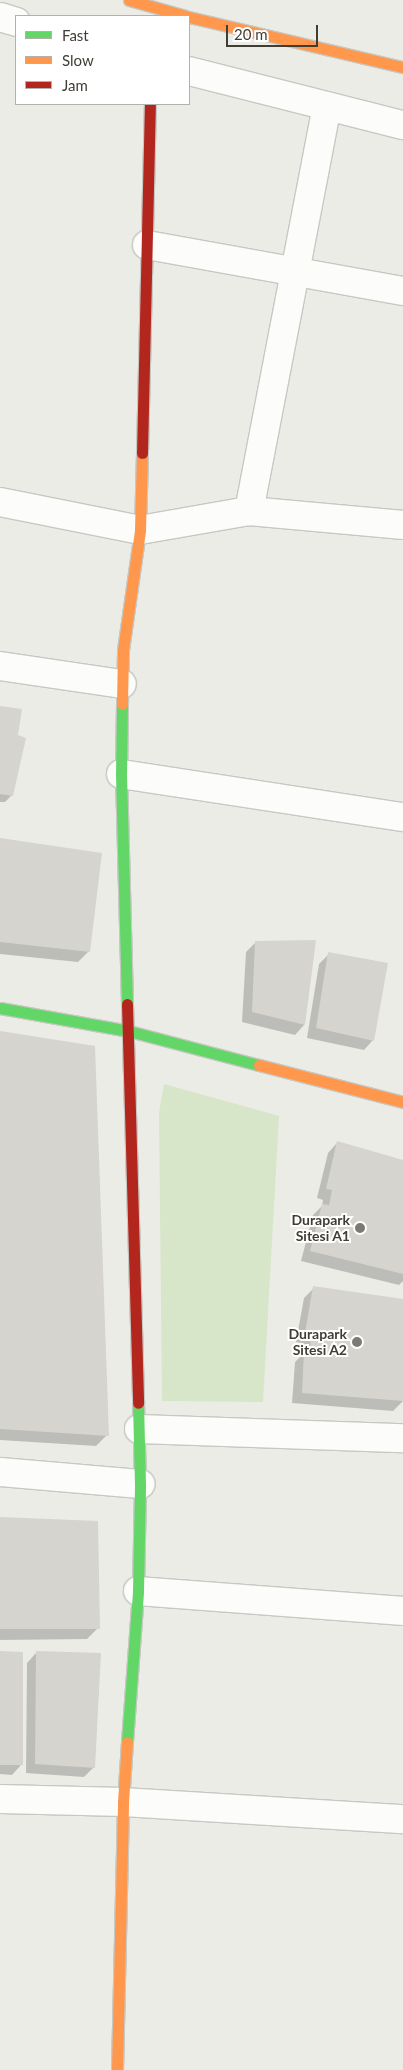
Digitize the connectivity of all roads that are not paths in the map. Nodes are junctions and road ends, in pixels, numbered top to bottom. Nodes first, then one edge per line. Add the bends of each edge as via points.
1 (129, 0) edge
2 (159, 13) edge
3 (173, 15) edge
4 (0, 17) edge
5 (190, 18) edge
6 (15, 22) edge
7 (403, 67) edge
8 (190, 71) edge
9 (150, 105) edge
10 (327, 106) junction
11 (403, 125) edge
12 (147, 245) junction
13 (295, 272) junction
14 (403, 291) edge
15 (0, 502) edge
16 (249, 511) junction
17 (403, 525) edge
18 (140, 530) junction
19 (0, 666) edge
20 (122, 684) junction
21 (121, 774) junction
22 (403, 817) edge
23 (0, 1008) edge
24 (129, 1031) junction
25 (403, 1102) edge
26 (139, 1429) junction
27 (403, 1438) edge
28 (0, 1472) edge
29 (140, 1484) junction
30 (138, 1591) junction
31 (403, 1611) edge
32 (0, 1799) edge
33 (123, 1802) junction
34 (403, 1819) edge
35 (117, 2070) edge

1 - 2 street
2 - 3 street
4 - 6 street
5 - 7 street
8 - 10 street
9 - 12 street
10 - 11 street
10 - 13 street
12 - 13 street
12 - 18 street
13 - 14 street
13 - 16 street
15 - 18 street
16 - 17 street
16 - 18 street
18 - 20 street via 123,650
19 - 20 street
20 - 21 street
21 - 22 street
21 - 24 street
23 - 24 street
24 - 25 street
24 - 26 street
26 - 27 street
26 - 29 street
28 - 29 street
29 - 30 street
30 - 31 street
30 - 33 street
32 - 33 street
33 - 34 street
33 - 35 street

